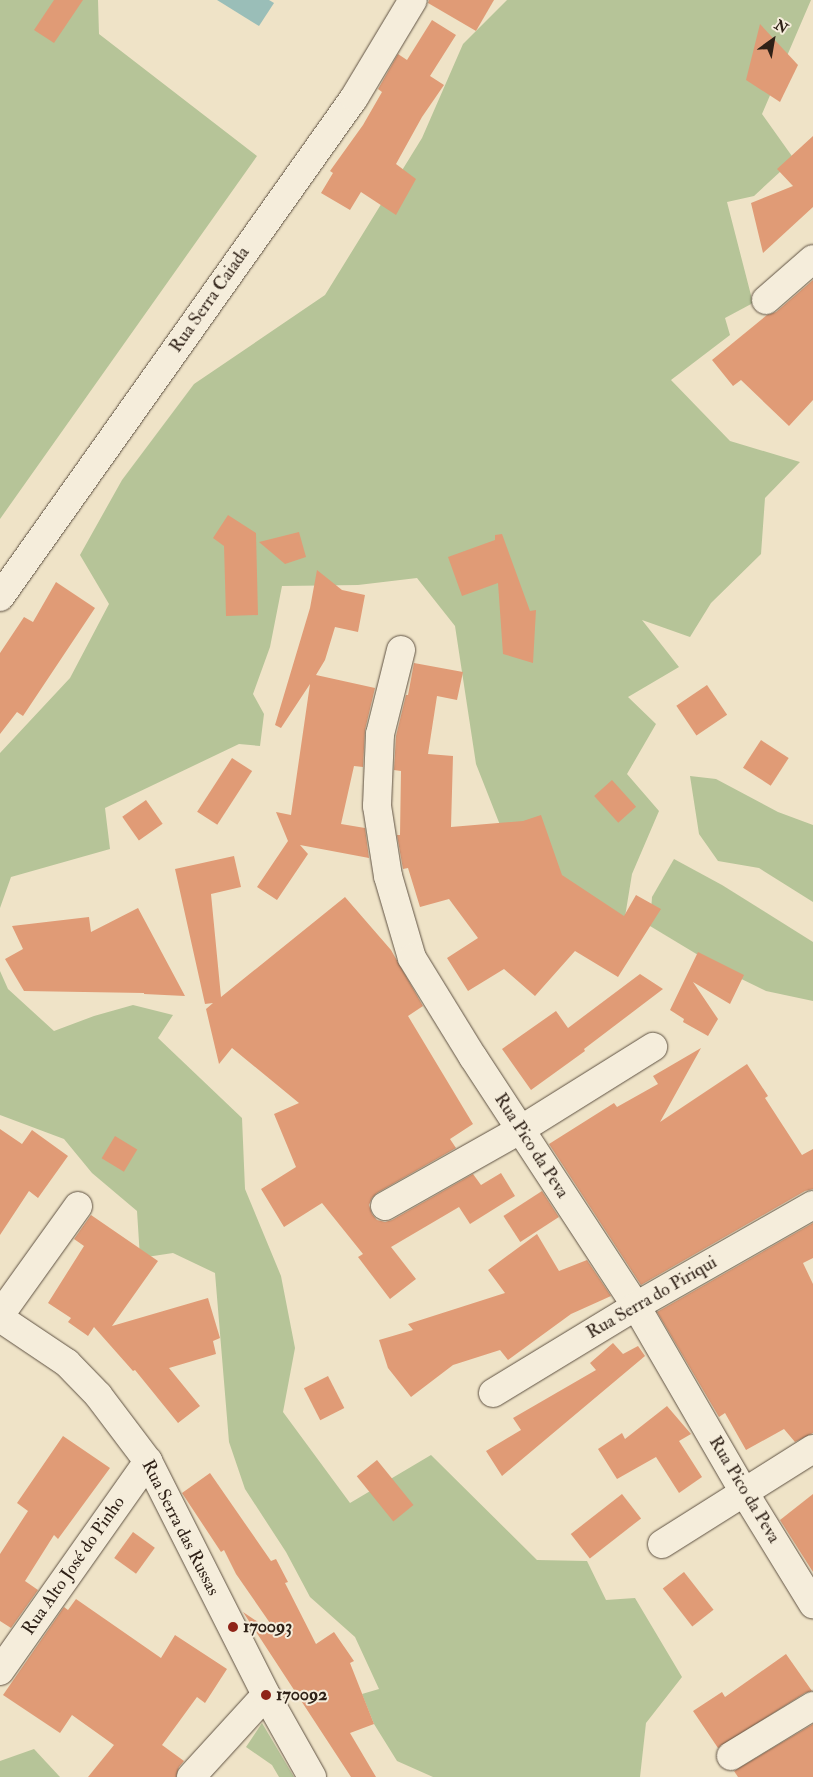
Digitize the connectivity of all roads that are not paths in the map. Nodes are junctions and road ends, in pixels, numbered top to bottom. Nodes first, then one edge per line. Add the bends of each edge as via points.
1 (413, 0) edge
2 (813, 259) edge
3 (766, 300) dead end
4 (0, 597) edge
5 (401, 650) dead end
6 (653, 1047) dead end
7 (520, 1130) junction
8 (813, 1205) edge
9 (78, 1206) dead end
10 (386, 1206) dead end
11 (636, 1306) junction
12 (0, 1316) edge
13 (493, 1394) dead end
14 (813, 1449) edge
15 (148, 1461) junction
16 (744, 1492) junction
17 (662, 1544) dead end
18 (813, 1604) edge
19 (0, 1671) edge
20 (266, 1695) junction
21 (813, 1706) edge
22 (731, 1756) dead end
23 (192, 1777) edge
24 (312, 1777) edge

1 - 4 street, Rua Serra Caiada via 354,98
2 - 3 street
5 - 7 street, Rua Pico da Peva via 380,734 377,806 388,876 412,958
6 - 7 street
7 - 10 street
7 - 11 street, Rua Pico da Peva
8 - 11 street, Rua Serra do Piriqui
9 - 12 street
11 - 13 street, Rua Serra do Piriqui
11 - 16 street, Rua Pico da Peva
12 - 15 street, Rua Serra das Russas via 67,1363 98,1395
14 - 16 street
15 - 19 street, Rua Alto José do Pinho
15 - 20 street, Rua Serra das Russas
16 - 17 street
16 - 18 street, Rua Pico da Peva
20 - 23 street
20 - 24 street, Rua Serra das Russas
21 - 22 street

